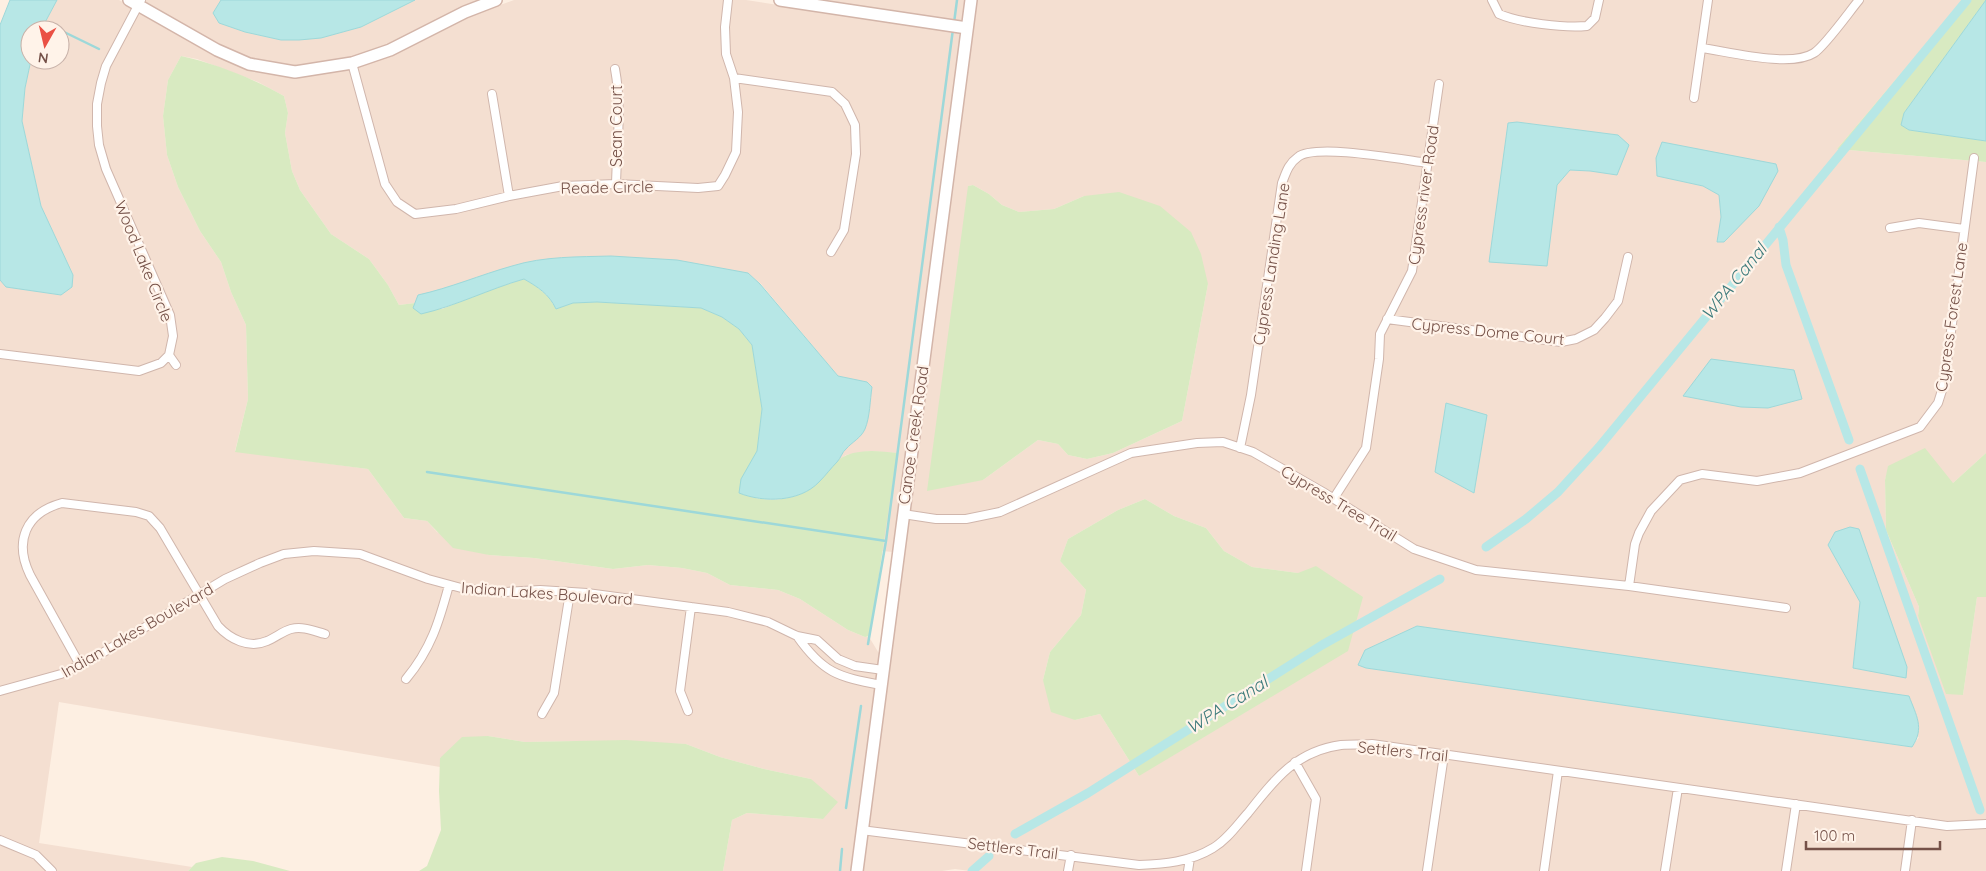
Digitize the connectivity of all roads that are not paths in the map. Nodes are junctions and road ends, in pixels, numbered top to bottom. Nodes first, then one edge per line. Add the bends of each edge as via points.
1 (496, 0) edge
2 (728, 0) edge
3 (780, 0) edge
4 (971, 0) edge
5 (1492, 0) edge
6 (1598, 0) edge
7 (1708, 0) edge
8 (1859, 0) edge
9 (136, 2) edge
10 (967, 28) junction
11 (1702, 48) junction
12 (352, 63) junction
13 (615, 69) dead end
14 (734, 78) junction
15 (1439, 84) dead end
16 (492, 94) dead end
17 (1694, 98) dead end
18 (1974, 158) dead end
19 (1428, 163) junction
20 (616, 184) junction
21 (509, 196) junction
22 (1890, 228) dead end
23 (1964, 229) junction
24 (831, 252) dead end
25 (1628, 258) dead end
26 (1387, 319) junction
27 (0, 354) edge
28 (168, 355) junction
29 (176, 365) dead end
30 (1240, 448) junction
31 (1334, 498) junction
32 (903, 514) junction
33 (449, 585) junction
34 (1629, 586) junction
35 (570, 592) junction
36 (199, 595) junction
37 (691, 607) junction
38 (1786, 608) dead end
39 (325, 634) dead end
40 (797, 636) junction
41 (80, 665) junction
42 (882, 670) junction
43 (406, 679) dead end
44 (880, 685) junction
45 (0, 691) edge
46 (688, 711) dead end
47 (542, 714) dead end
48 (1444, 754) junction
49 (1295, 762) junction
50 (1558, 771) junction
51 (1678, 788) junction
52 (1796, 804) junction
53 (1912, 820) junction
54 (1986, 824) edge
55 (861, 830) junction
56 (0, 840) edge
57 (1071, 855) junction
58 (1190, 858) junction
59 (52, 871) edge
60 (858, 871) edge
61 (1068, 871) edge
62 (1188, 871) edge
63 (1306, 871) edge
64 (1427, 871) edge
65 (1544, 871) edge
66 (1665, 871) edge
67 (1786, 871) edge
68 (1905, 871) edge

1 - 12 main road via 464,12 390,50
2 - 14 street, Reade Circle via 726,54
3 - 10 main road
4 - 10 main road, Canoe Creek Road
5 - 6 street via 1499,14 1510,19 1576,27 1587,26 1595,18
7 - 11 street
8 - 11 street via 1816,52 1803,58 1786,60
9 - 12 main road via 217,50 249,64 295,72
9 - 28 street, Wood Lake Circle via 106,66 97,104 97,126 106,169 170,315 173,336
10 - 32 main road, Canoe Creek Road
11 - 17 street
12 - 21 street, Reade Circle via 386,184 397,202 415,214 456,209
13 - 20 street, Sean Court via 618,84
14 - 20 street, Reade Circle via 738,112 736,152 718,186
14 - 24 street via 832,92 845,104 855,125 856,154 844,230
15 - 19 street, Cypress river Road
16 - 21 street
18 - 23 street, Cypress Forest Lane
19 - 26 street, Cypress river Road via 1412,271
19 - 30 street, Cypress Landing Lane via 1311,151 1289,165 1282,183
20 - 21 street, Reade Circle via 563,186
22 - 23 street via 1919,223
23 - 34 street, Cypress Forest Lane via 1944,384 1938,403 1920,428 1800,473 1757,480 1702,474 1680,480 1651,511 1639,533
25 - 26 street, Cypress Dome Court via 1618,301 1594,330 1576,339 1561,342
26 - 31 street, Cypress river Road via 1380,334 1366,448
27 - 28 street via 139,371 161,363
28 - 29 street
30 - 31 street, Cypress Tree Trail via 1253,452
30 - 32 street, Cypress Tree Trail via 1223,442 1197,443 1131,453 1000,512 983,516 936,519
31 - 34 street, Cypress Tree Trail via 1414,549 1476,570
32 - 42 main road, Canoe Creek Road
33 - 35 street, Indian Lakes Boulevard via 465,590
33 - 36 street, Indian Lakes Boulevard via 360,554 314,551 284,554 260,563
33 - 43 street via 439,624
34 - 38 street, Cypress Tree Trail
35 - 37 street, Indian Lakes Boulevard
35 - 47 street via 554,693
36 - 39 street via 218,626 228,636 242,642 266,642 290,629 302,627
36 - 41 street, Indian Lakes Boulevard
36 - 41 street via 160,528 148,516 76,504 52,506 33,519 23,537 23,562
37 - 40 street, Indian Lakes Boulevard via 768,622
37 - 46 street via 680,691
40 - 42 street, Indian Lakes Boulevard via 817,640 838,659
40 - 44 street, Indian Lakes Boulevard via 808,652 835,674
41 - 45 street, Indian Lakes Boulevard via 61,674
42 - 44 main road, Canoe Creek Road
44 - 55 main road, Canoe Creek Road
48 - 49 street, Settlers Trail via 1372,744 1341,745 1314,752
48 - 50 street, Settlers Trail
48 - 64 street
49 - 58 street, Settlers Trail via 1274,780 1232,832 1214,848
49 - 63 street via 1316,799
50 - 51 street, Settlers Trail
50 - 65 street
51 - 52 street, Settlers Trail
51 - 66 street
52 - 53 street, Settlers Trail
52 - 67 street
53 - 54 street, Settlers Trail via 1948,826
53 - 68 street
55 - 57 street, Settlers Trail
55 - 60 main road, Canoe Creek Road
56 - 59 street via 36,855
57 - 58 street, Settlers Trail via 1138,865 1168,864
57 - 61 street
58 - 62 street

